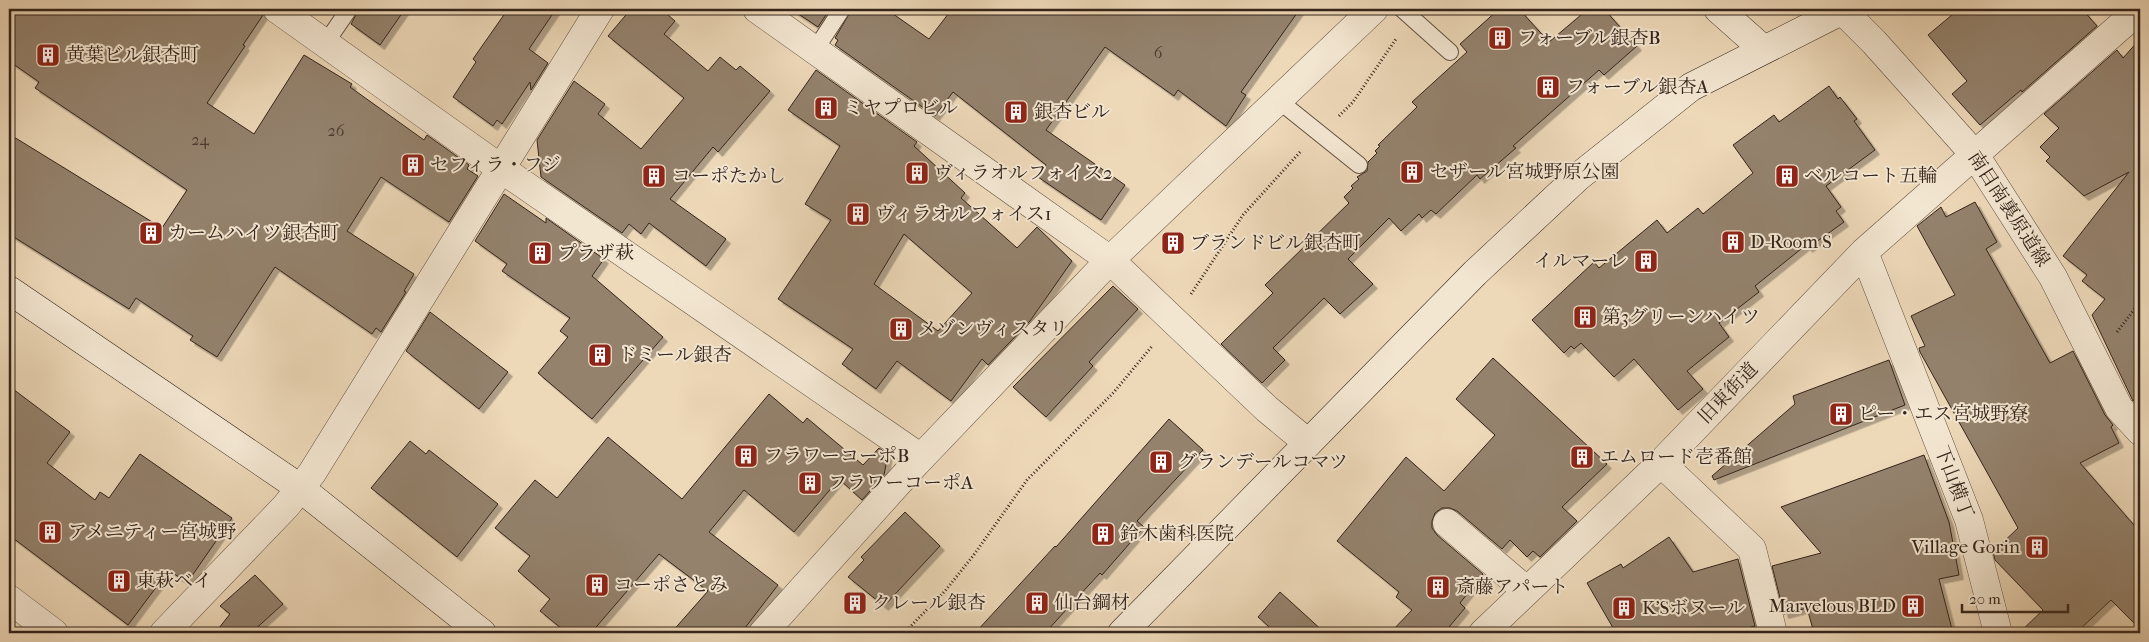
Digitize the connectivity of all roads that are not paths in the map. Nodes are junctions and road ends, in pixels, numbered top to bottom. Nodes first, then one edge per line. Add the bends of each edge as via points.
1 (277, 9) edge
2 (349, 9) edge
3 (600, 9) edge
4 (757, 9) edge
5 (842, 9) edge
6 (1374, 9) edge
7 (1402, 9) edge
8 (1718, 9) edge
9 (1844, 9) edge
10 (2140, 9) edge
11 (325, 44) junction
12 (815, 50) junction
13 (1764, 50) junction
14 (1450, 52) dead end
15 (1278, 100) junction
16 (1976, 155) junction
17 (1359, 165) dead end
18 (500, 168) junction
19 (1864, 252) junction
20 (1110, 260) junction
21 (9, 290) edge
22 (2140, 431) edge
23 (1308, 443) junction
24 (921, 458) junction
25 (1661, 463) junction
26 (300, 488) junction
27 (1447, 523) dead end
28 (1527, 591) junction
29 (9, 599) edge
30 (54, 633) edge
31 (164, 633) edge
32 (482, 633) edge
33 (763, 633) edge
34 (1122, 633) edge
35 (1482, 633) edge
36 (1773, 633) edge
37 (1998, 633) edge

1 - 11 street
2 - 11 lane
3 - 18 street
4 - 12 street
5 - 12 lane
6 - 15 street
7 - 14 lane
8 - 13 street
9 - 13 street
9 - 16 street, 南目南裏原道線
10 - 16 street, 旧東街道
11 - 18 street
12 - 20 street
13 - 23 street via 1691,87 1578,177 1475,273
15 - 17 lane
15 - 20 street
16 - 19 street, 旧東街道
16 - 22 street, 南目南裏原道線 via 2053,277 2119,408
18 - 24 street
18 - 26 street
19 - 25 street, 旧東街道
19 - 37 street, 下山横丁 via 1969,520
20 - 23 street via 1267,409
20 - 24 street
21 - 26 street
23 - 34 street
24 - 33 street
25 - 28 street, 旧東街道
25 - 36 street via 1752,549
26 - 31 street
26 - 32 street
27 - 28 street
28 - 35 street, 旧東街道
29 - 30 street

